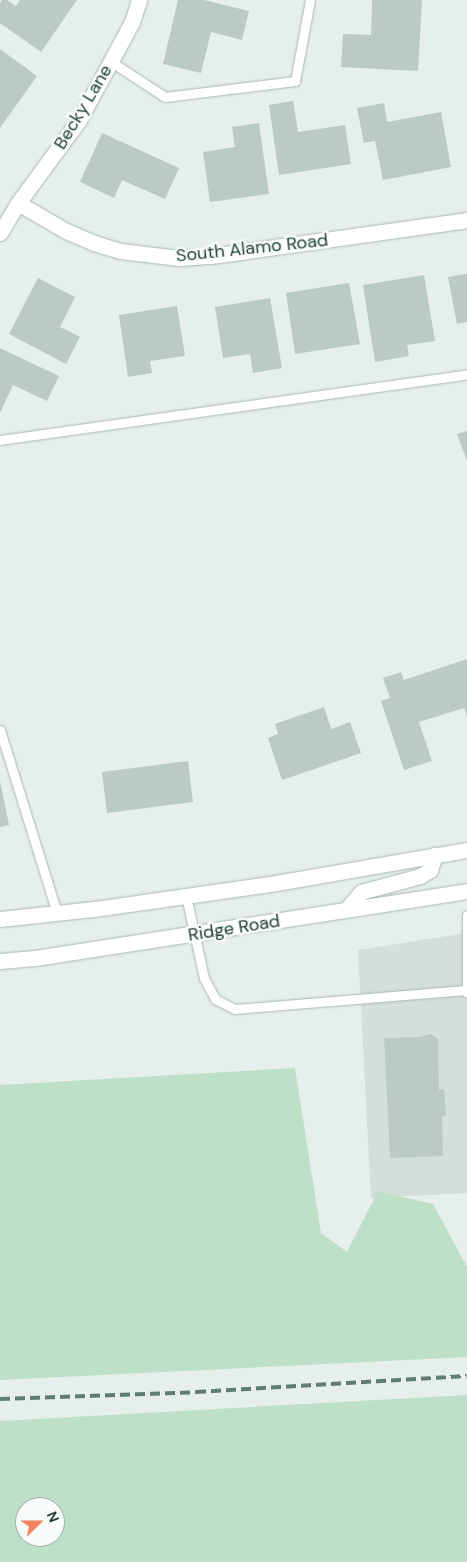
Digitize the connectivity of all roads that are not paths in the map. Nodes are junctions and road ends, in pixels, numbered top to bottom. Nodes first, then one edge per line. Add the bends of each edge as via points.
1 (139, 0) edge
2 (310, 0) edge
3 (110, 61) junction
4 (18, 203) junction
5 (467, 220) edge
6 (0, 233) edge
7 (467, 374) edge
8 (0, 440) edge
9 (0, 730) edge
10 (467, 850) edge
11 (435, 856) junction
12 (467, 891) edge
13 (186, 896) junction
14 (346, 910) junction
15 (57, 913) junction
16 (467, 915) edge
17 (0, 919) edge
18 (193, 934) junction
19 (0, 961) edge
20 (467, 991) edge

1 - 3 main road, Becky Lane via 132,22
2 - 3 lane via 295,81 165,97
3 - 4 main road, Becky Lane via 79,120
4 - 5 main road, South Alamo Road via 94,243 121,251 178,258
4 - 6 main road, Becky Lane
7 - 8 lane
9 - 15 lane
10 - 11 main road
11 - 13 main road
11 - 14 main road via 430,870 420,876 361,892
12 - 14 main road, Ridge Road
13 - 15 main road
13 - 18 lane
14 - 18 main road, Ridge Road
15 - 17 main road
16 - 20 lane
18 - 19 main road, Ridge Road
18 - 20 lane via 204,978 215,999 235,1009

